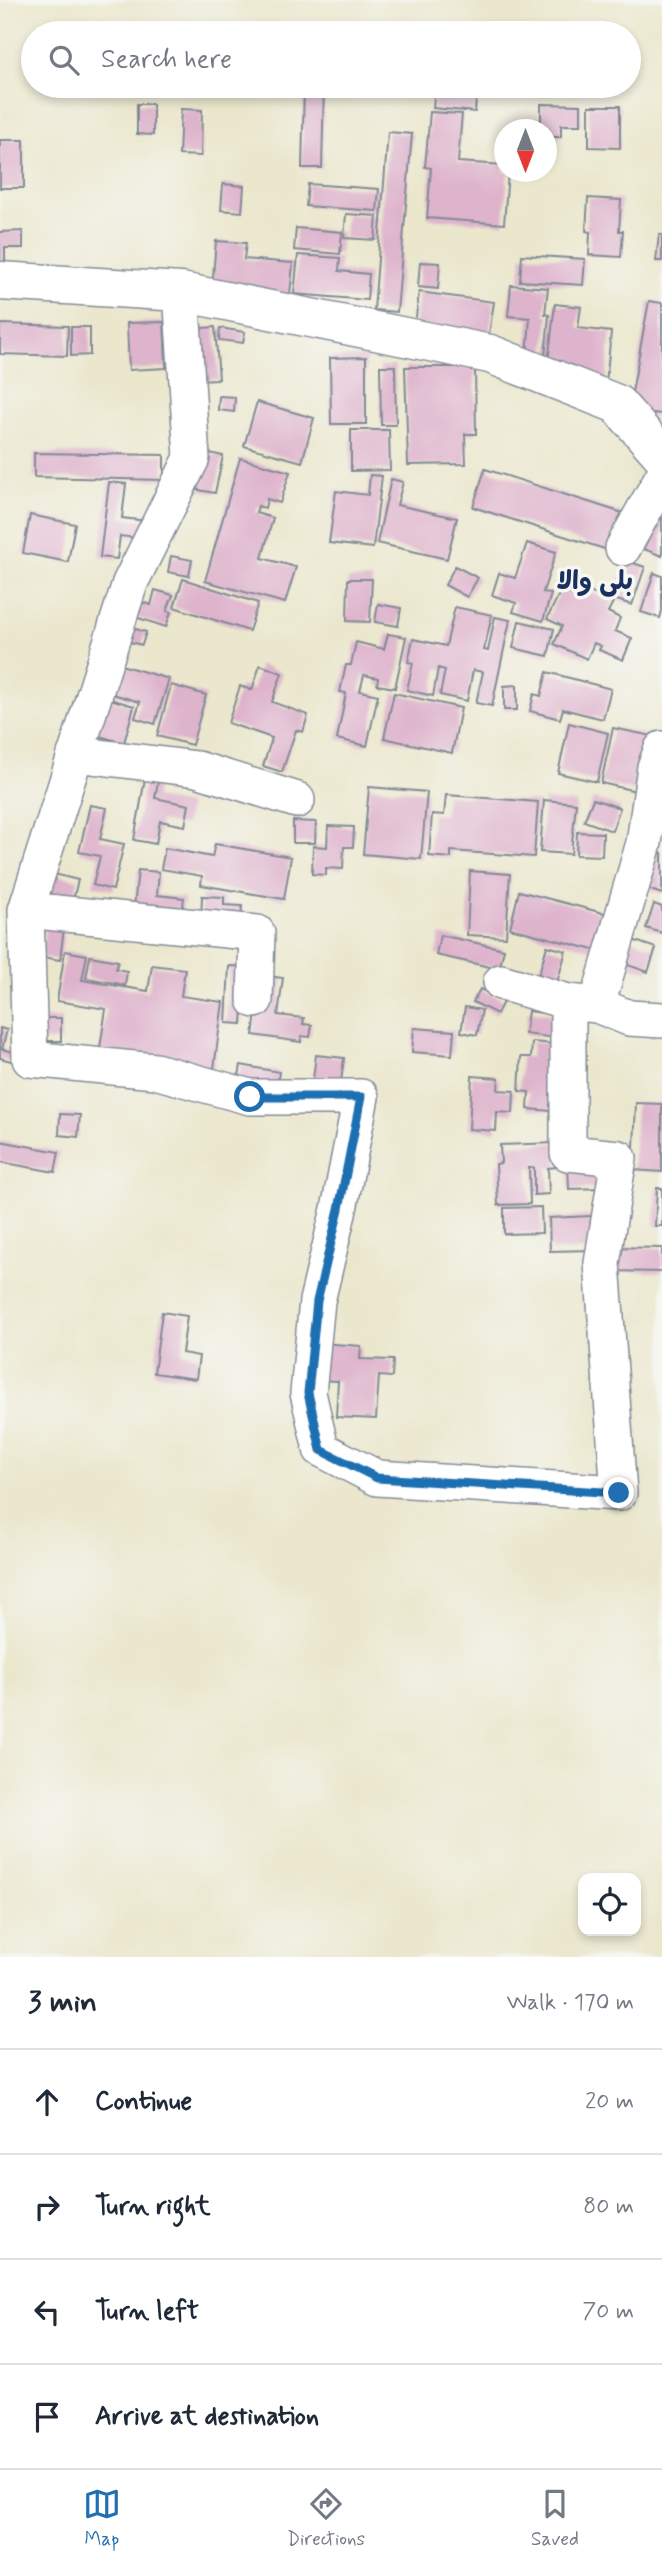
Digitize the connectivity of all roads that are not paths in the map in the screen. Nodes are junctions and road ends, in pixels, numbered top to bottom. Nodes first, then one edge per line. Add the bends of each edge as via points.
1 (0, 281) edge
2 (181, 292) junction
3 (662, 455) edge
4 (662, 478) edge
5 (624, 548) dead end
6 (662, 749) edge
7 (75, 754) junction
8 (297, 800) dead end
9 (653, 845) edge
10 (26, 910) junction
11 (501, 982) dead end
12 (255, 1000) dead end
13 (583, 1003) junction
14 (662, 1020) edge

1 - 2 street
2 - 3 street via 490,354 617,404
2 - 7 street via 192,458 130,583
4 - 5 street
6 - 9 street via 655,767
7 - 8 street via 197,769
7 - 10 street
9 - 13 street
10 - 12 street via 257,933
10 - 13 street via 30,1059 155,1071 250,1097 361,1097 317,1301 308,1393 321,1450 377,1478 619,1493 601,1263 619,1158 568,1153
11 - 13 street
13 - 14 street via 629,1017

